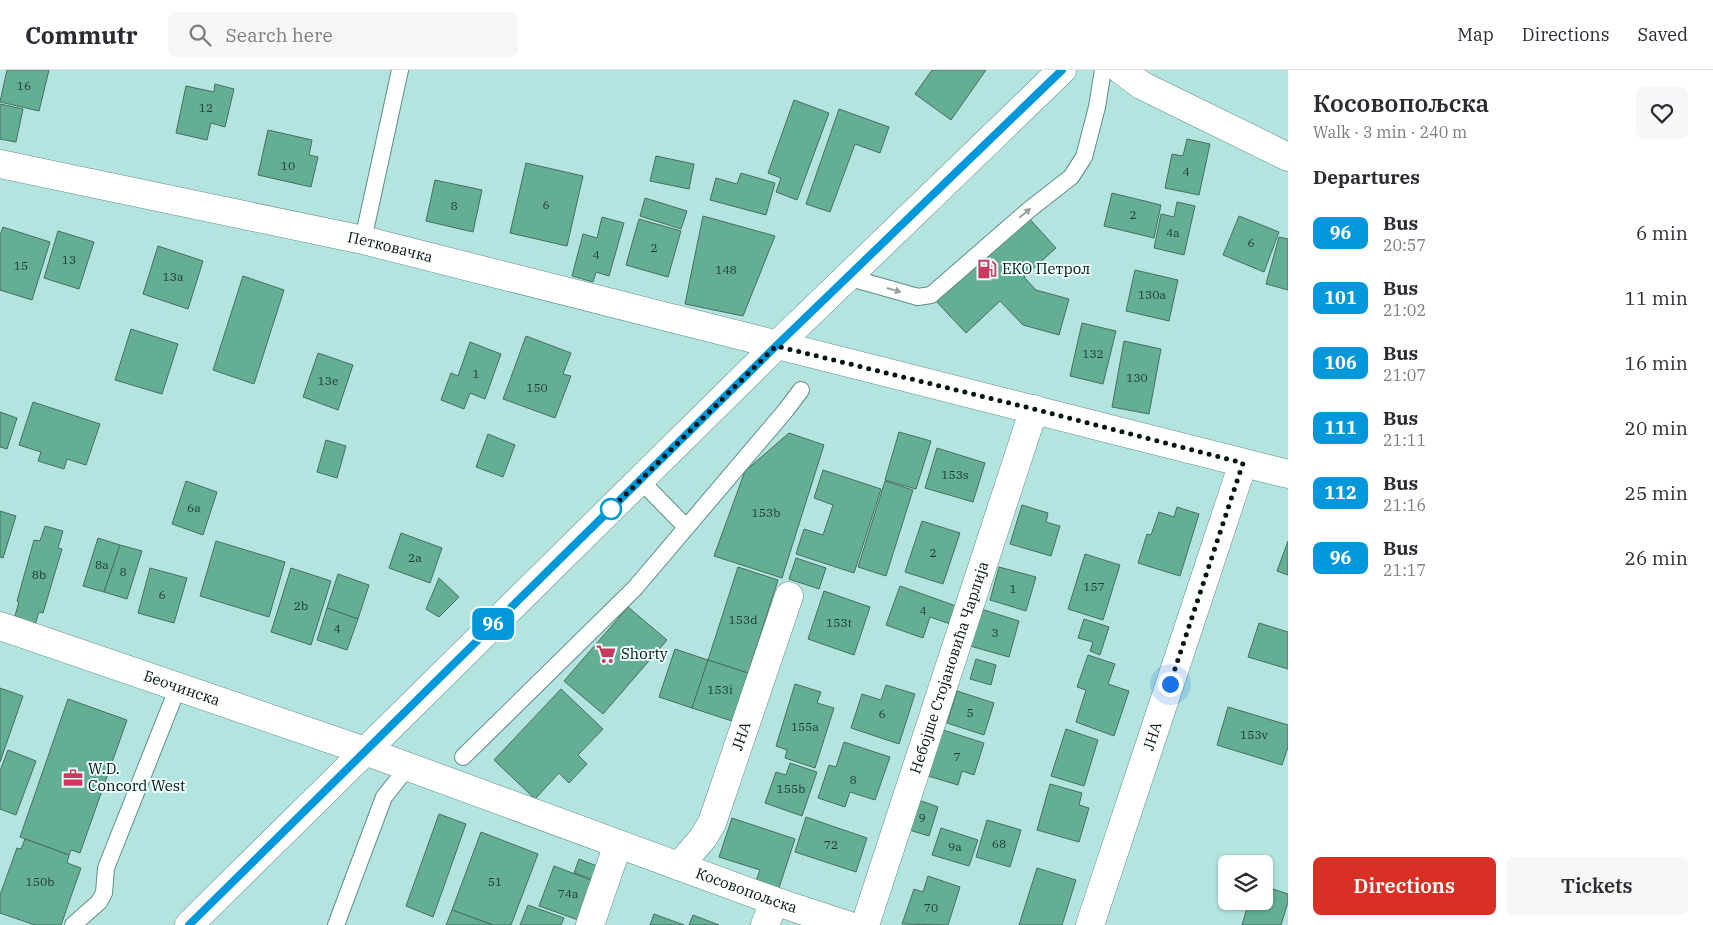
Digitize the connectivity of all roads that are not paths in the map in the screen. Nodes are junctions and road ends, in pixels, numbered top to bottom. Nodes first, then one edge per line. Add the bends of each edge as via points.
1 (400, 70) edge
2 (1062, 70) edge
3 (1103, 70) edge
4 (1121, 70) edge
5 (1288, 157) edge
6 (0, 164) edge
7 (363, 240) junction
8 (847, 277) junction
9 (776, 346) junction
10 (801, 390) dead end
11 (1034, 409) junction
12 (1243, 463) junction
13 (1288, 474) edge
14 (640, 480) junction
15 (686, 527) junction
16 (789, 596) dead end
17 (0, 626) edge
18 (178, 687) junction
19 (365, 751) junction
20 (463, 757) dead end
21 (408, 767) junction
22 (618, 844) junction
23 (679, 866) junction
24 (770, 913) edge
25 (73, 925) edge
26 (189, 925) edge
27 (336, 925) edge
28 (590, 925) edge
29 (847, 925) edge
30 (865, 925) edge
31 (1090, 925) edge

1 - 7 lane
2 - 8 street
8 -> 3 lane via 918,297 931,295 1070,177 1084,157 1100,98
4 - 5 street via 1141,85
6 - 7 street, Петковачка
7 - 9 street, Петковачка
8 - 9 street
9 - 11 street
9 - 14 street
10 - 15 lane
11 - 12 street
11 - 30 street, Небојше Стојановића Чарлија
12 - 13 street
12 - 31 street, ЈНА
14 - 15 lane
14 - 19 street
15 - 20 lane via 634,588
16 - 23 street, ЈНА via 712,823 704,838
17 - 18 street, Беочинска
18 - 19 street, Беочинска
18 - 25 lane via 106,868 104,893 99,902
19 - 21 street, Косовопољска
19 - 26 street
21 - 22 street, Косовопољска
21 - 27 lane via 384,798
22 - 23 street, Косовопољска
22 - 28 street
23 - 24 street, Косовопољска
24 - 29 street, Косовопољска

